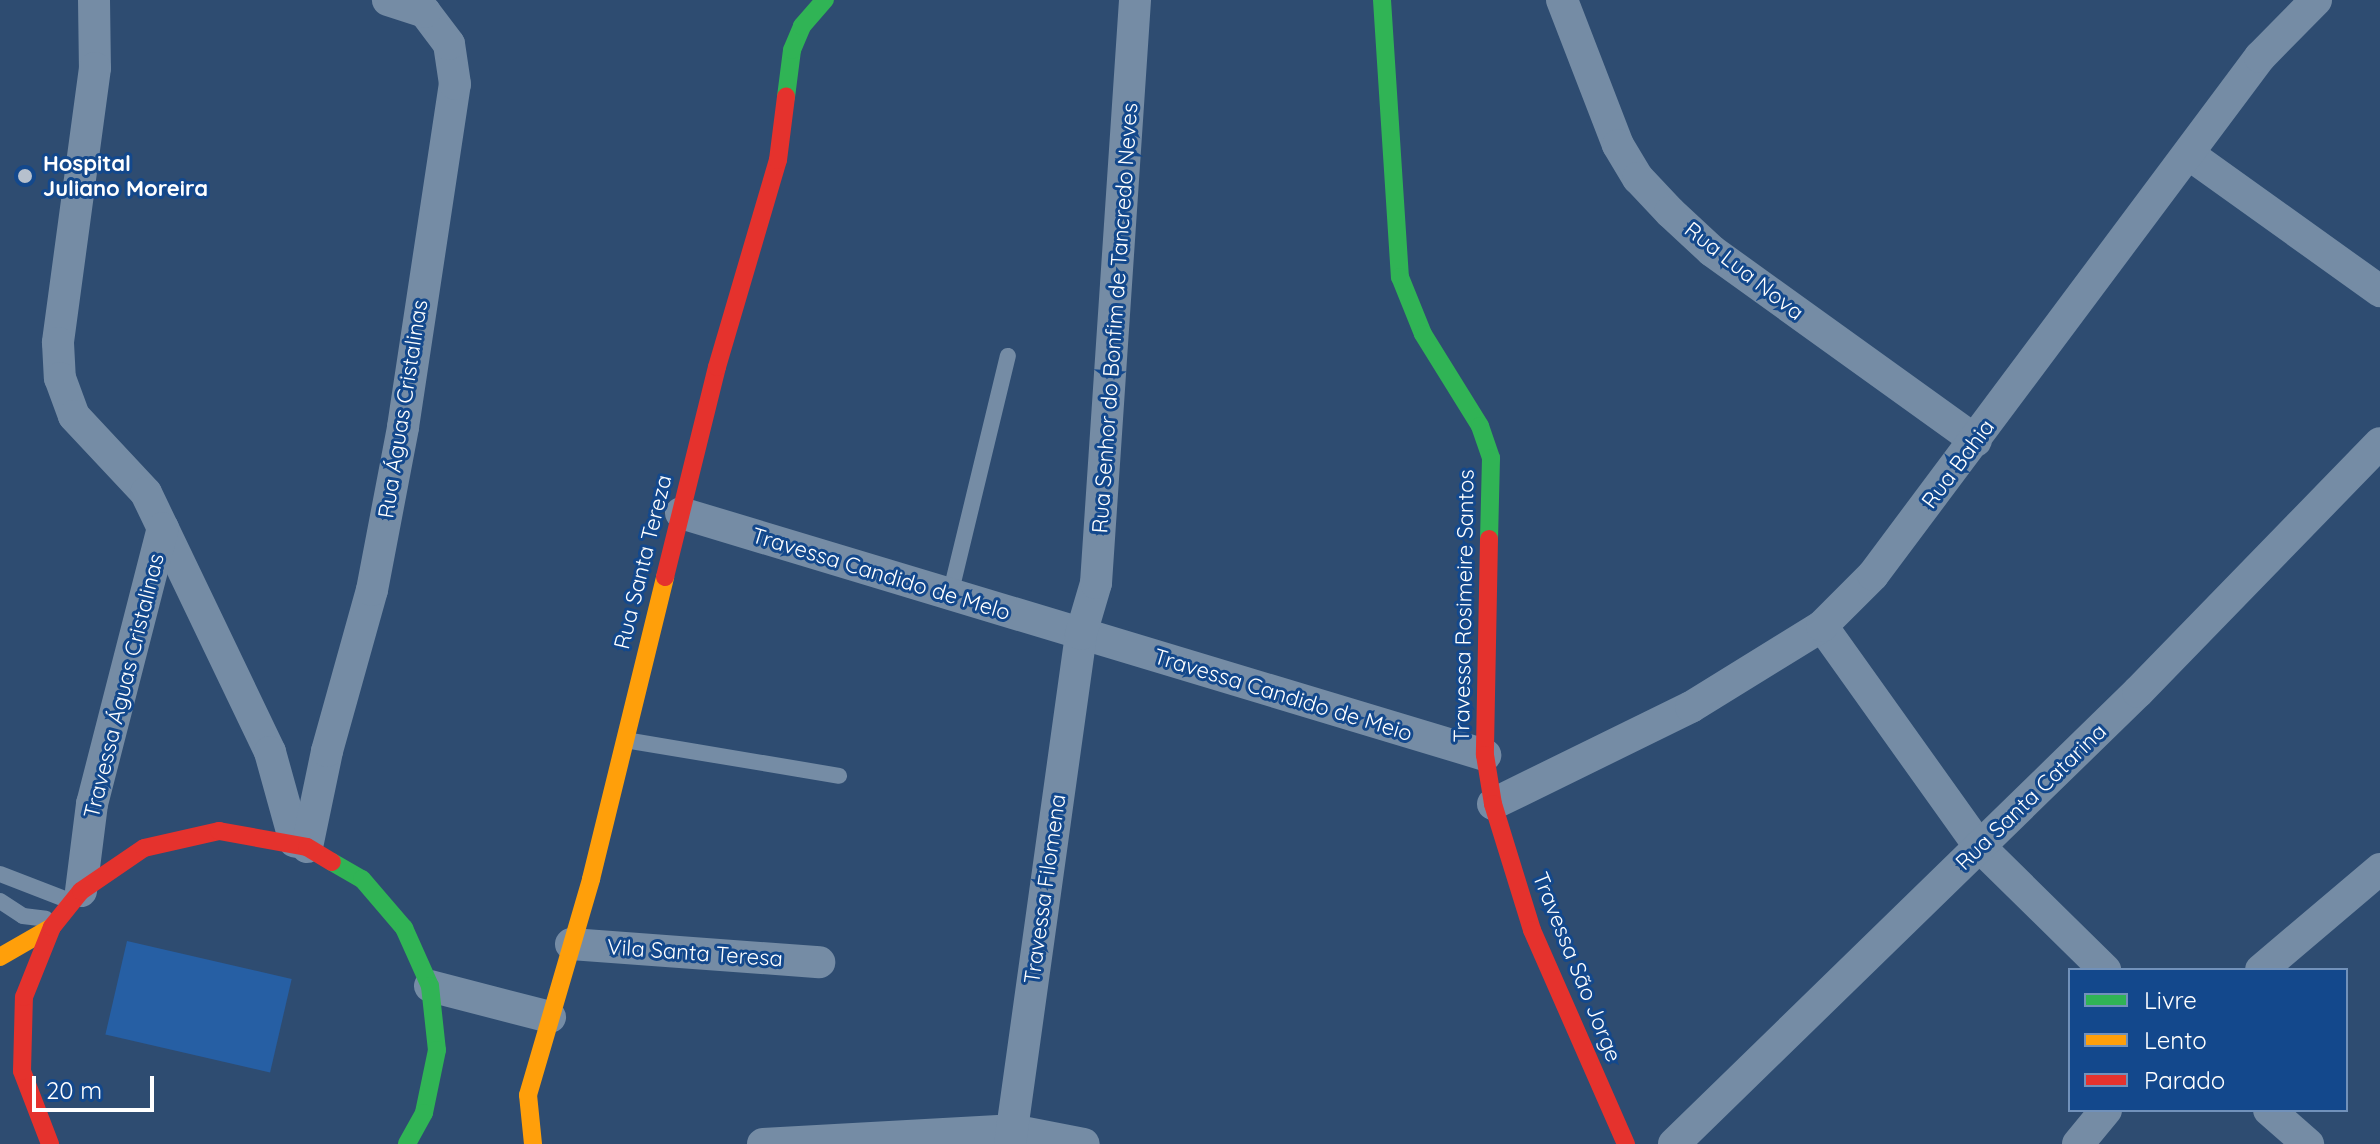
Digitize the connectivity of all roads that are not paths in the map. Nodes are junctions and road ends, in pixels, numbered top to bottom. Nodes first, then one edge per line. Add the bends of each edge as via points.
1 (94, 0) edge
2 (388, 0) edge
3 (825, 0) edge
4 (1135, 0) edge
5 (1382, 0) edge
6 (1562, 0) edge
7 (2316, 0) edge
8 (2190, 155) junction
9 (2380, 291) edge
10 (1008, 356) dead end
11 (1976, 441) junction
12 (2380, 443) edge
13 (681, 513) junction
14 (163, 528) junction
15 (950, 595) junction
16 (1822, 626) junction
17 (1081, 634) junction
18 (623, 740) junction
19 (1485, 755) junction
20 (839, 776) dead end
21 (1493, 804) junction
22 (301, 844) junction
23 (1979, 846) junction
24 (2380, 869) edge
25 (0, 874) edge
26 (76, 896) junction
27 (0, 901) edge
28 (54, 924) junction
29 (571, 944) junction
30 (0, 957) edge
31 (819, 962) dead end
32 (2103, 968) edge
33 (2263, 968) edge
34 (430, 986) junction
35 (550, 1017) junction
36 (2104, 1112) edge
37 (2271, 1112) edge
38 (1011, 1137) edge
39 (50, 1144) edge
40 (407, 1144) edge
41 (533, 1144) edge
42 (763, 1144) edge
43 (1084, 1144) edge
44 (1626, 1144) edge
45 (1674, 1144) edge
46 (2078, 1144) edge
47 (2308, 1144) edge

1 - 14 street, Travessa Águas Cristalinas via 95,68 58,343 60,378 74,416 146,493
2 - 22 street, Rua Águas Cristalinas via 425,12 449,44 455,84 403,427 372,590
3 - 13 street, Rua Santa Tereza via 802,26 792,50 778,160
4 - 17 street, Rua Senhor do Bonfim de Tancredo Neves via 1098,568
5 - 19 street, Travessa Rosimeire Santos via 1400,277 1423,334 1474,416 1491,458
6 - 11 street, Rua Lua Nova via 1618,145 1659,200 1712,251
7 - 8 street, Rua Bahia via 2260,57
8 - 9 street
8 - 11 street, Rua Bahia
10 - 15 lane
11 - 16 street, Rua Bahia via 1873,575
12 - 23 street, Rua Santa Catarina via 2288,542
13 - 15 street, Travessa Candido de Melo
13 - 18 street, Rua Santa Tereza
14 - 22 street, Travessa Águas Cristalinas via 270,752
14 - 26 street, Travessa Águas Cristalinas via 92,804
15 - 17 street, Travessa Candido de Melo
16 - 21 street, Rua Bahia via 1691,707
16 - 23 street
17 - 19 street, Travessa Candido de Meio
17 - 38 street, Travessa Filomena
18 - 20 lane
18 - 29 street, Rua Santa Tereza
19 - 21 street, Travessa Rosimeire Santos
21 - 44 street, Travessa São Jorge via 1532,930
22 - 26 street via 219,831 144,848
22 - 34 street via 362,879 404,928
23 - 32 street
23 - 45 street, Rua Santa Catarina
24 - 33 street
25 - 26 lane
26 - 28 street
27 - 28 lane via 23,916
28 - 30 street
28 - 39 street via 24,997 22,1071
29 - 31 street, Vila Santa Teresa
29 - 35 street, Rua Santa Tereza
34 - 35 street
34 - 40 street via 437,1050 424,1113
35 - 41 street, Rua Santa Tereza via 528,1095
36 - 46 street
37 - 47 street
38 - 42 street
38 - 43 street

